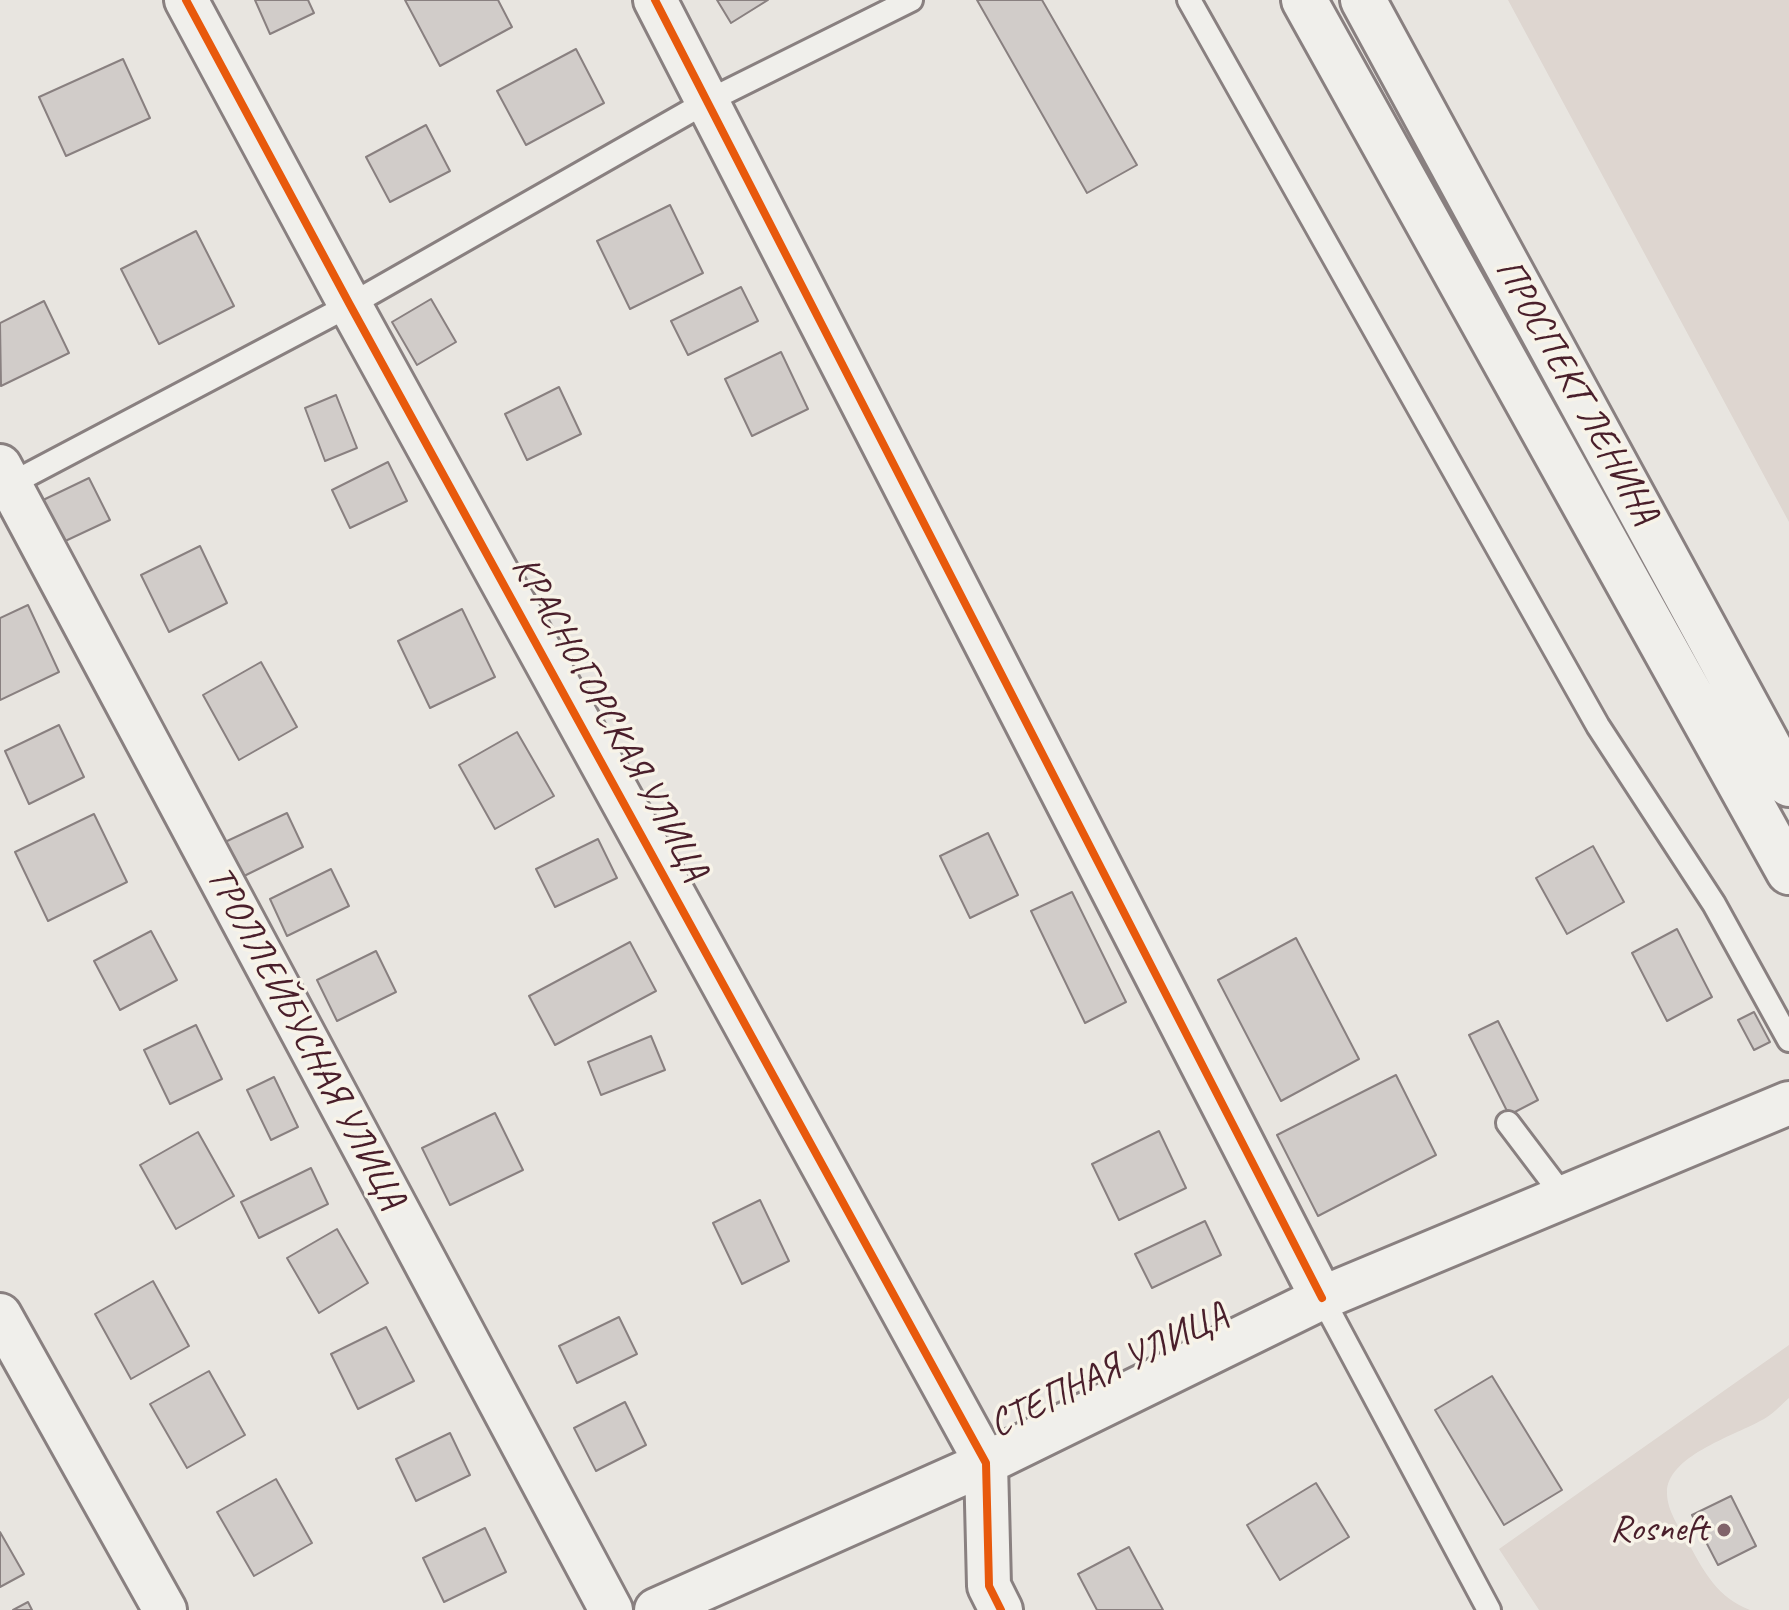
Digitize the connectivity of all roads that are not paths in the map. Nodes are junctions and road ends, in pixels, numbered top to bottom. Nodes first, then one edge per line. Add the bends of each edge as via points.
1 (186, 0) edge
2 (655, 0) edge
3 (911, 0) edge
4 (1189, 0) edge
5 (1304, 0) edge
6 (1363, 0) edge
7 (708, 101) junction
8 (350, 305) junction
9 (3, 480) edge
10 (1789, 784) edge
11 (1789, 872) edge
12 (1789, 1040) edge
13 (1789, 1103) edge
14 (1508, 1123) dead end
15 (1564, 1197) junction
16 (1322, 1298) junction
17 (0, 1315) edge
18 (986, 1463) junction
19 (165, 1610) edge
20 (611, 1610) edge
21 (656, 1610) edge
22 (1001, 1610) edge
23 (1489, 1610) edge

1 - 8 street, КРАСНОГОРСКАЯ УЛИЦА
2 - 7 street
3 - 7 lane
4 - 12 lane via 1598,726 1714,904
5 - 11 main road
6 - 10 main road, ПРОСПЕКТ ЛЕНИНА
7 - 8 lane
7 - 16 street
8 - 9 lane
8 - 18 street, КРАСНОГОРСКАЯ УЛИЦА
9 - 20 street, ТРОЛЛЕЙБУСНАЯ УЛИЦА
13 - 15 street, СТЕПНАЯ УЛИЦА
14 - 15 lane
15 - 16 street, СТЕПНАЯ УЛИЦА
16 - 18 street, СТЕПНАЯ УЛИЦА
16 - 23 lane
17 - 19 street
18 - 21 street, СТЕПНАЯ УЛИЦА
18 - 22 street via 989,1586

